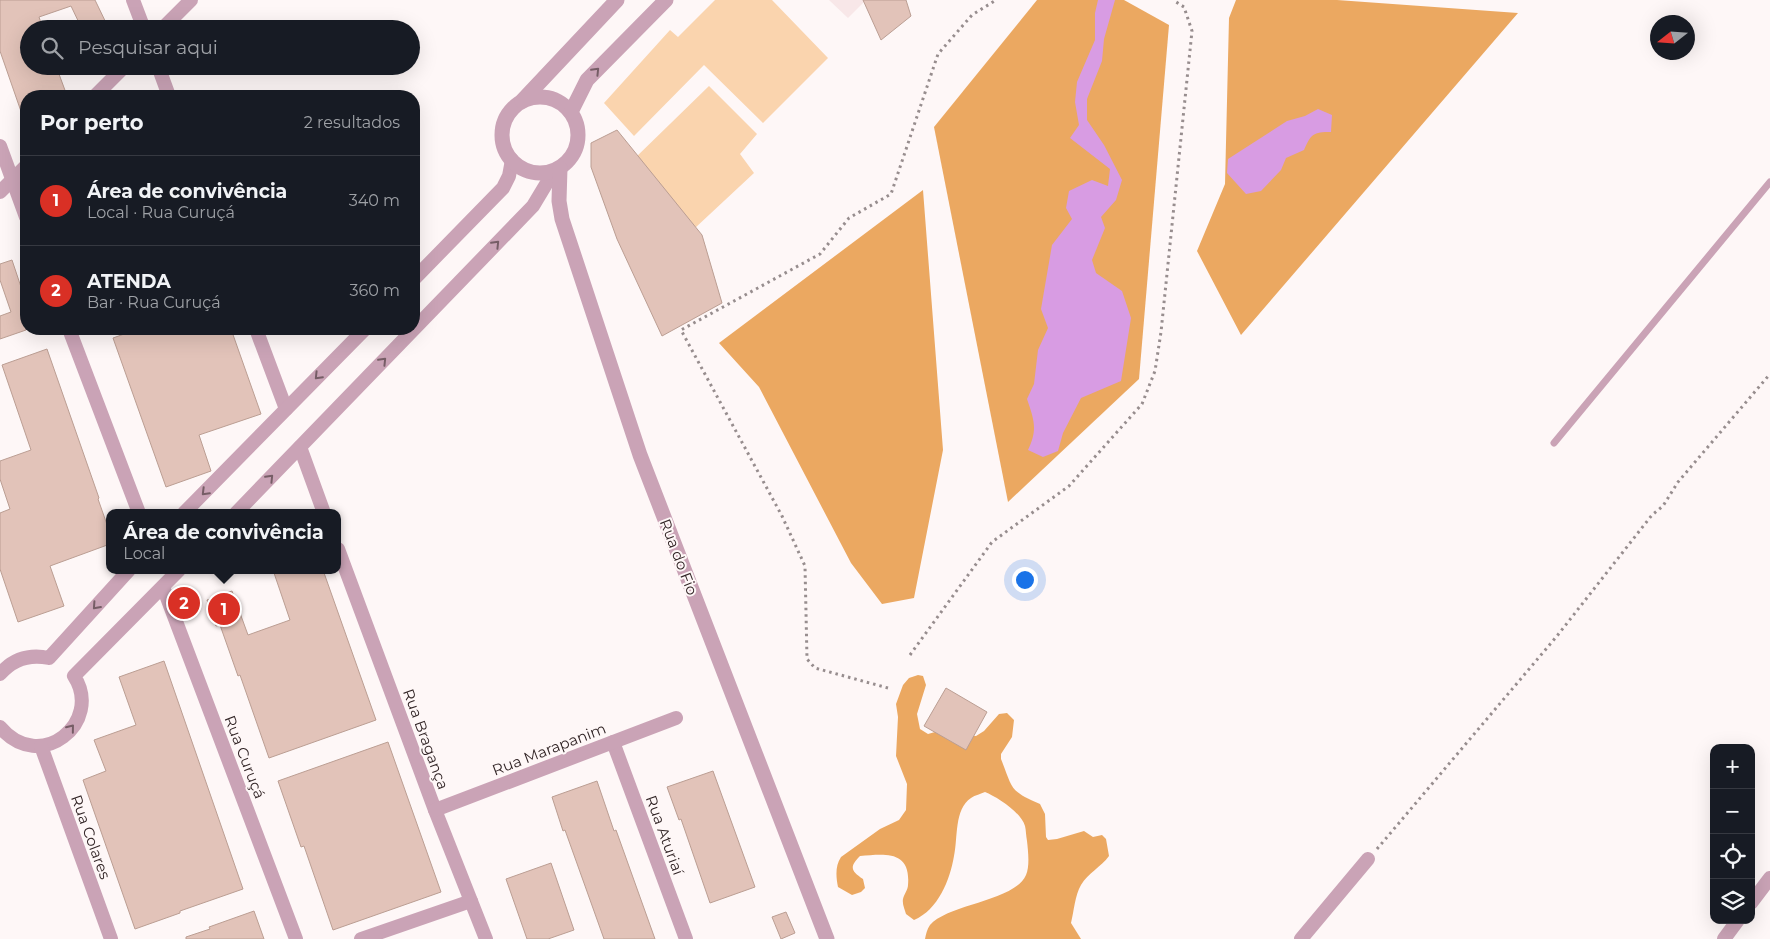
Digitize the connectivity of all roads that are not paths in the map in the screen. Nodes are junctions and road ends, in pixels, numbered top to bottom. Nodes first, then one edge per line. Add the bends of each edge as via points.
1 (133, 0) edge
2 (191, 0) edge
3 (617, 0) edge
4 (666, 0) edge
5 (141, 20) edge
6 (171, 20) edge
7 (116, 75) edge
8 (161, 75) edge
9 (102, 90) edge
10 (167, 90) edge
11 (522, 102) junction
12 (571, 112) junction
13 (0, 146) edge
14 (512, 160) junction
15 (557, 169) junction
16 (20, 172) edge
17 (12, 180) junction
18 (1770, 182) edge
19 (0, 192) edge
20 (20, 201) edge
21 (420, 273) edge
22 (420, 323) edge
23 (71, 335) edge
24 (258, 335) edge
25 (359, 335) edge
26 (408, 335) edge
27 (286, 409) junction
28 (1554, 444) dead end
29 (300, 447) junction
30 (137, 509) edge
31 (188, 509) edge
32 (240, 509) edge
33 (323, 509) edge
34 (341, 557) edge
35 (125, 574) edge
36 (175, 574) edge
37 (163, 587) junction
38 (0, 673) edge
39 (676, 718) dead end
40 (0, 727) edge
41 (613, 742) junction
42 (41, 746) junction
43 (434, 810) junction
44 (1368, 859) road end
45 (1770, 878) edge
46 (1755, 898) edge
47 (471, 901) junction
48 (1735, 924) edge
49 (111, 939) edge
50 (296, 939) edge
51 (361, 939) edge
52 (486, 939) edge
53 (686, 939) edge
54 (826, 939) edge
55 (1301, 939) edge
56 (1724, 939) edge

1 - 5 street
2 - 6 street
3 - 11 street
12 -> 4 street via 587,80
7 - 9 street
8 - 10 street
11 - 12 street via 532,98 553,99
11 - 14 street via 506,118 503,129 503,140
12 - 15 street via 577,126 578,142 572,157
13 - 17 street
14 - 15 street via 531,172
14 - 21 street via 503,188
22 -> 15 street via 533,206
15 - 54 street, Rua do Fio via 562,218 640,455
16 - 17 street
17 - 19 street
17 - 20 street
18 - 28 lane
23 - 30 street
24 - 27 street
25 -> 27 street
29 -> 26 street
27 -> 31 street
32 -> 29 street
29 - 33 street
34 - 43 street, Rua Bragança
35 -> 38 street via 49,658 31,656 19,659
36 - 37 street
42 -> 37 street via 61,739 78,719 80,689 74,676
37 - 50 street, Rua Curuçá
39 - 41 street, Rua Marapanim
40 - 42 street via 8,737 20,743
41 - 43 street, Rua Marapanim
41 - 53 street, Rua Aturiaí
42 - 49 street, Rua Colares
43 - 47 street, Rua Bragança
44 - 55 street
45 - 46 street
47 - 51 street
47 - 52 street, Rua Bragança
48 - 56 street

